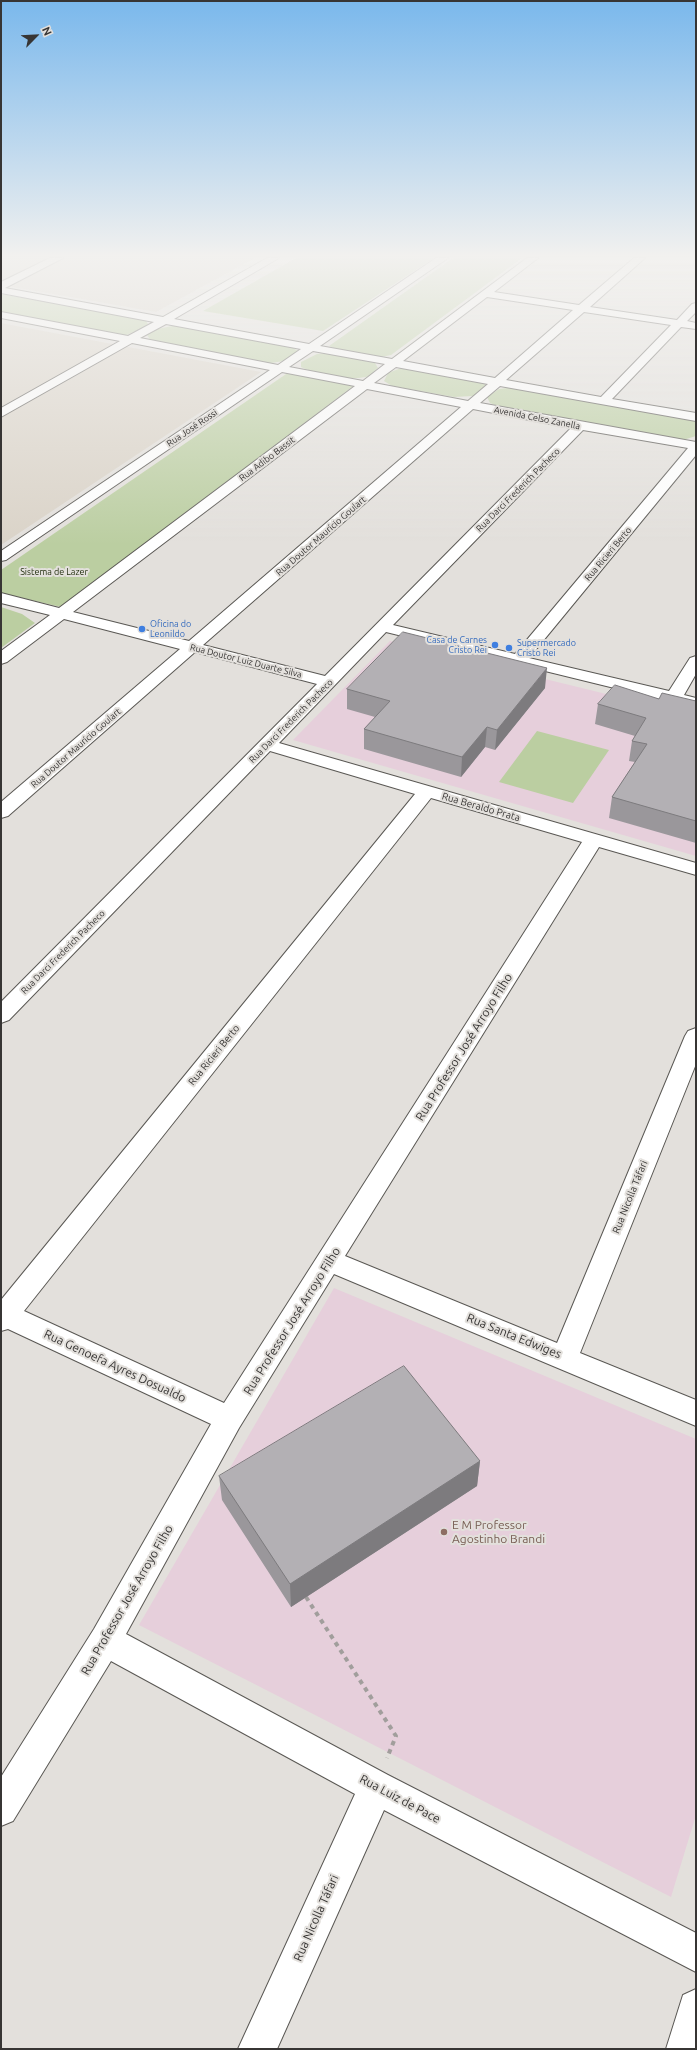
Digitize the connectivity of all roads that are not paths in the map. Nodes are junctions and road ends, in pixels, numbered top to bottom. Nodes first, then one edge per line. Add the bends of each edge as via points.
1 (105, 354) edge
2 (207, 354) edge
3 (303, 354) edge
4 (342, 354) edge
5 (406, 354) edge
6 (531, 354) edge
7 (649, 354) edge
8 (394, 363) junction
9 (282, 368) junction
10 (498, 382) junction
11 (366, 384) junction
12 (603, 401) junction
13 (471, 405) junction
14 (1, 413) edge
15 (696, 417) edge
16 (580, 426) junction
17 (696, 447) edge
18 (1, 557) edge
19 (1, 598) edge
20 (63, 612) junction
21 (383, 627) junction
22 (192, 647) junction
23 (1, 659) edge
24 (519, 660) junction
25 (696, 661) edge
26 (329, 682) junction
27 (674, 697) junction
28 (696, 703) edge
29 (267, 744) junction
30 (427, 791) junction
31 (1, 812) edge
32 (594, 839) junction
33 (696, 869) edge
34 (1, 1015) edge
35 (696, 1036) edge
36 (330, 1261) junction
37 (2, 1316) edge
38 (565, 1357) junction
39 (696, 1413) edge
40 (229, 1419) junction
41 (106, 1640) junction
42 (376, 1786) junction
43 (1, 1809) edge
44 (696, 1953) edge
45 (696, 2008) edge
46 (257, 2049) edge
47 (685, 2049) edge

1 - 14 street
2 - 9 street, Avenida Celso Zanella
3 - 9 street, Rua José Rossi
4 - 8 street
5 - 8 street, Rua Adibo Bassit
6 - 10 street, Rua Doutor Maurício Goulart
7 - 12 street
8 - 10 street
8 - 11 street, Rua Adibo Bassit
9 - 11 street, Avenida Celso Zanella
9 - 18 street, Rua José Rossi
10 - 12 street
10 - 13 street, Rua Doutor Maurício Goulart
11 - 13 street, Avenida Celso Zanella
11 - 20 street, Rua Adibo Bassit
12 - 15 street
13 - 16 street, Avenida Celso Zanella
13 - 22 street, Rua Doutor Maurício Goulart
16 - 17 street, Avenida Celso Zanella
16 - 21 street, Rua Darci Frederich Pacheco
17 - 24 street, Rua Ricieri Berto
19 - 20 street, Rua Doutor Luiz Duarte Silva
20 - 22 street, Rua Doutor Luiz Duarte Silva
20 - 23 street, Rua Adibo Bassit
21 - 24 street
21 - 26 street, Rua Darci Frederich Pacheco
22 - 26 street, Rua Doutor Luiz Duarte Silva
22 - 31 street, Rua Doutor Maurício Goulart
24 - 27 street
25 - 27 street
26 - 29 street, Rua Darci Frederich Pacheco
27 - 28 street
29 - 30 street, Rua Beraldo Prata
29 - 34 street, Rua Darci Frederich Pacheco
30 - 32 street, Rua Beraldo Prata
30 - 37 street, Rua Ricieri Berto
32 - 33 street, Rua Beraldo Prata
32 - 36 street, Rua Professor José Arroyo Filho
35 - 38 street, Rua Nicolla Táfari
36 - 38 street, Rua Santa Edwiges
36 - 40 street, Rua Professor José Arroyo Filho
37 - 40 street, Rua Genoefa Ayres Dosualdo
38 - 39 street, Rua Santa Edwiges
40 - 41 street, Rua Professor José Arroyo Filho
41 - 42 street, Rua Luiz de Pace
41 - 43 street, Rua Professor José Arroyo Filho
42 - 44 street, Rua Luiz de Pace
42 - 46 street, Rua Nicolla Táfari
45 - 47 street

